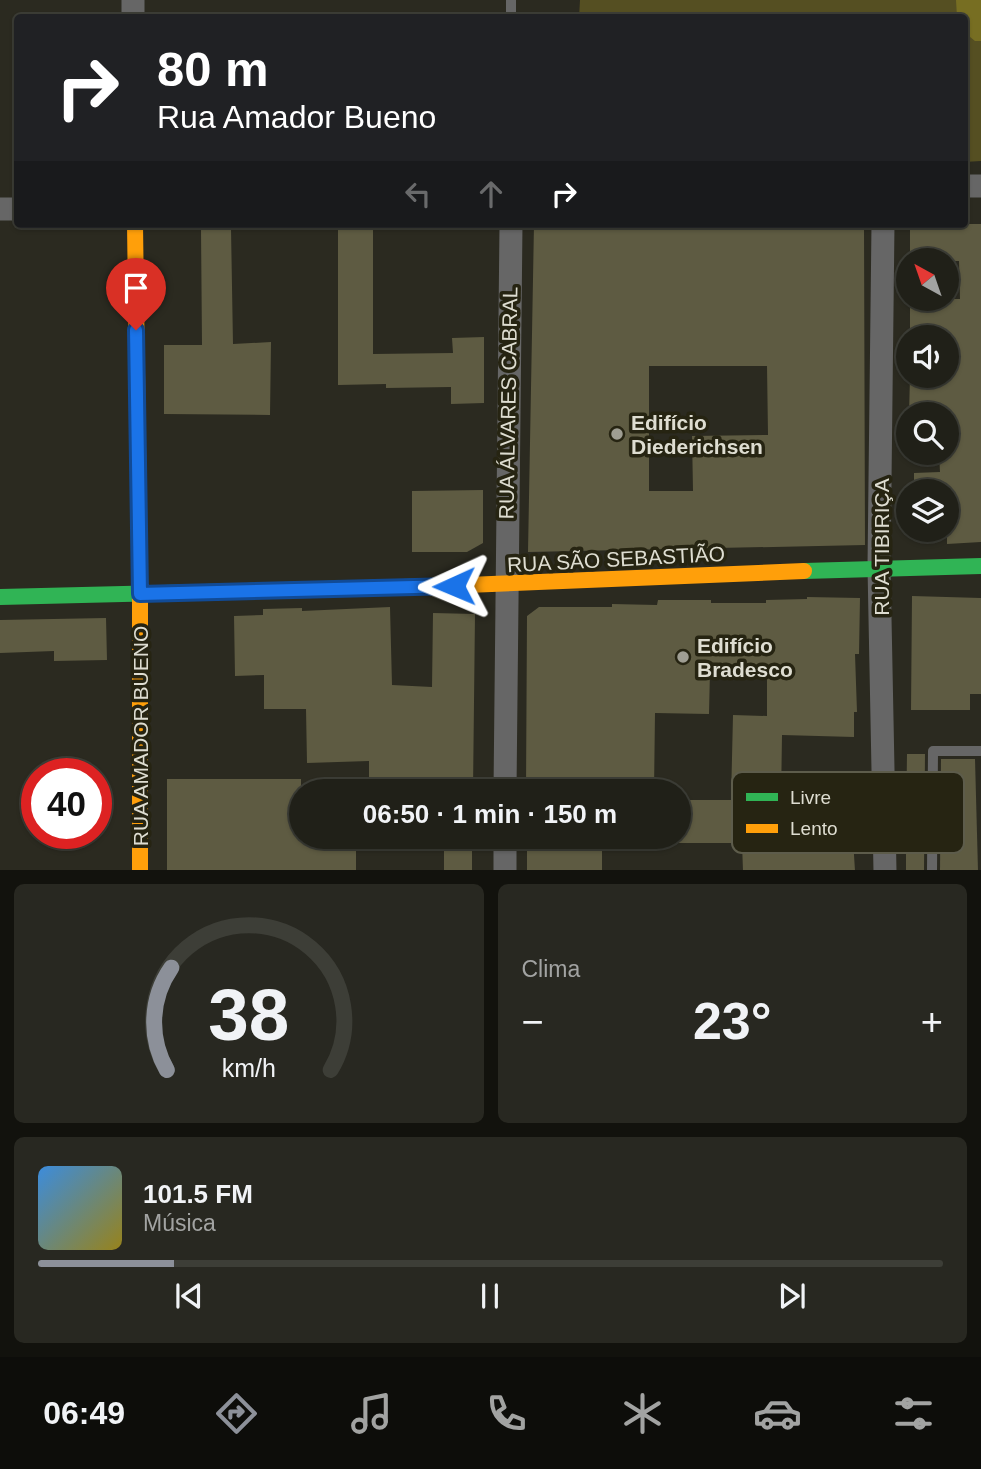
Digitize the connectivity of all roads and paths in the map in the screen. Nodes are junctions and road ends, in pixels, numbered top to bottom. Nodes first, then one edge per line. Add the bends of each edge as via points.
1 (135, 228) edge
2 (511, 228) edge
3 (883, 228) edge
4 (981, 566) edge
5 (879, 567) junction
6 (506, 585) junction
7 (140, 594) junction
8 (0, 597) edge
9 (981, 751) edge
10 (892, 772) edge
11 (932, 772) edge
12 (505, 779) edge
13 (505, 849) edge
14 (891, 853) edge
15 (140, 870) edge
16 (505, 870) edge
17 (885, 870) edge

1 - 7 street, RUA AMADOR BUENO
2 - 6 street, RUA ÁLVARES CABRAL
3 - 5 street, RUA TIBIRIÇA
4 - 5 street, RUA SÃO SEBASTIÃO
5 - 6 street, RUA SÃO SEBASTIÃO
5 - 10 street, RUA TIBIRIÇA
6 - 7 street, RUA SÃO SEBASTIÃO
6 - 12 street, RUA ÁLVARES CABRAL
7 - 8 street, RUA SÃO SEBASTIÃO
7 - 15 street, RUA AMADOR BUENO
9 - 11 lane via 933,751
13 - 16 street
14 - 17 street, RUA TIBIRIÇA

